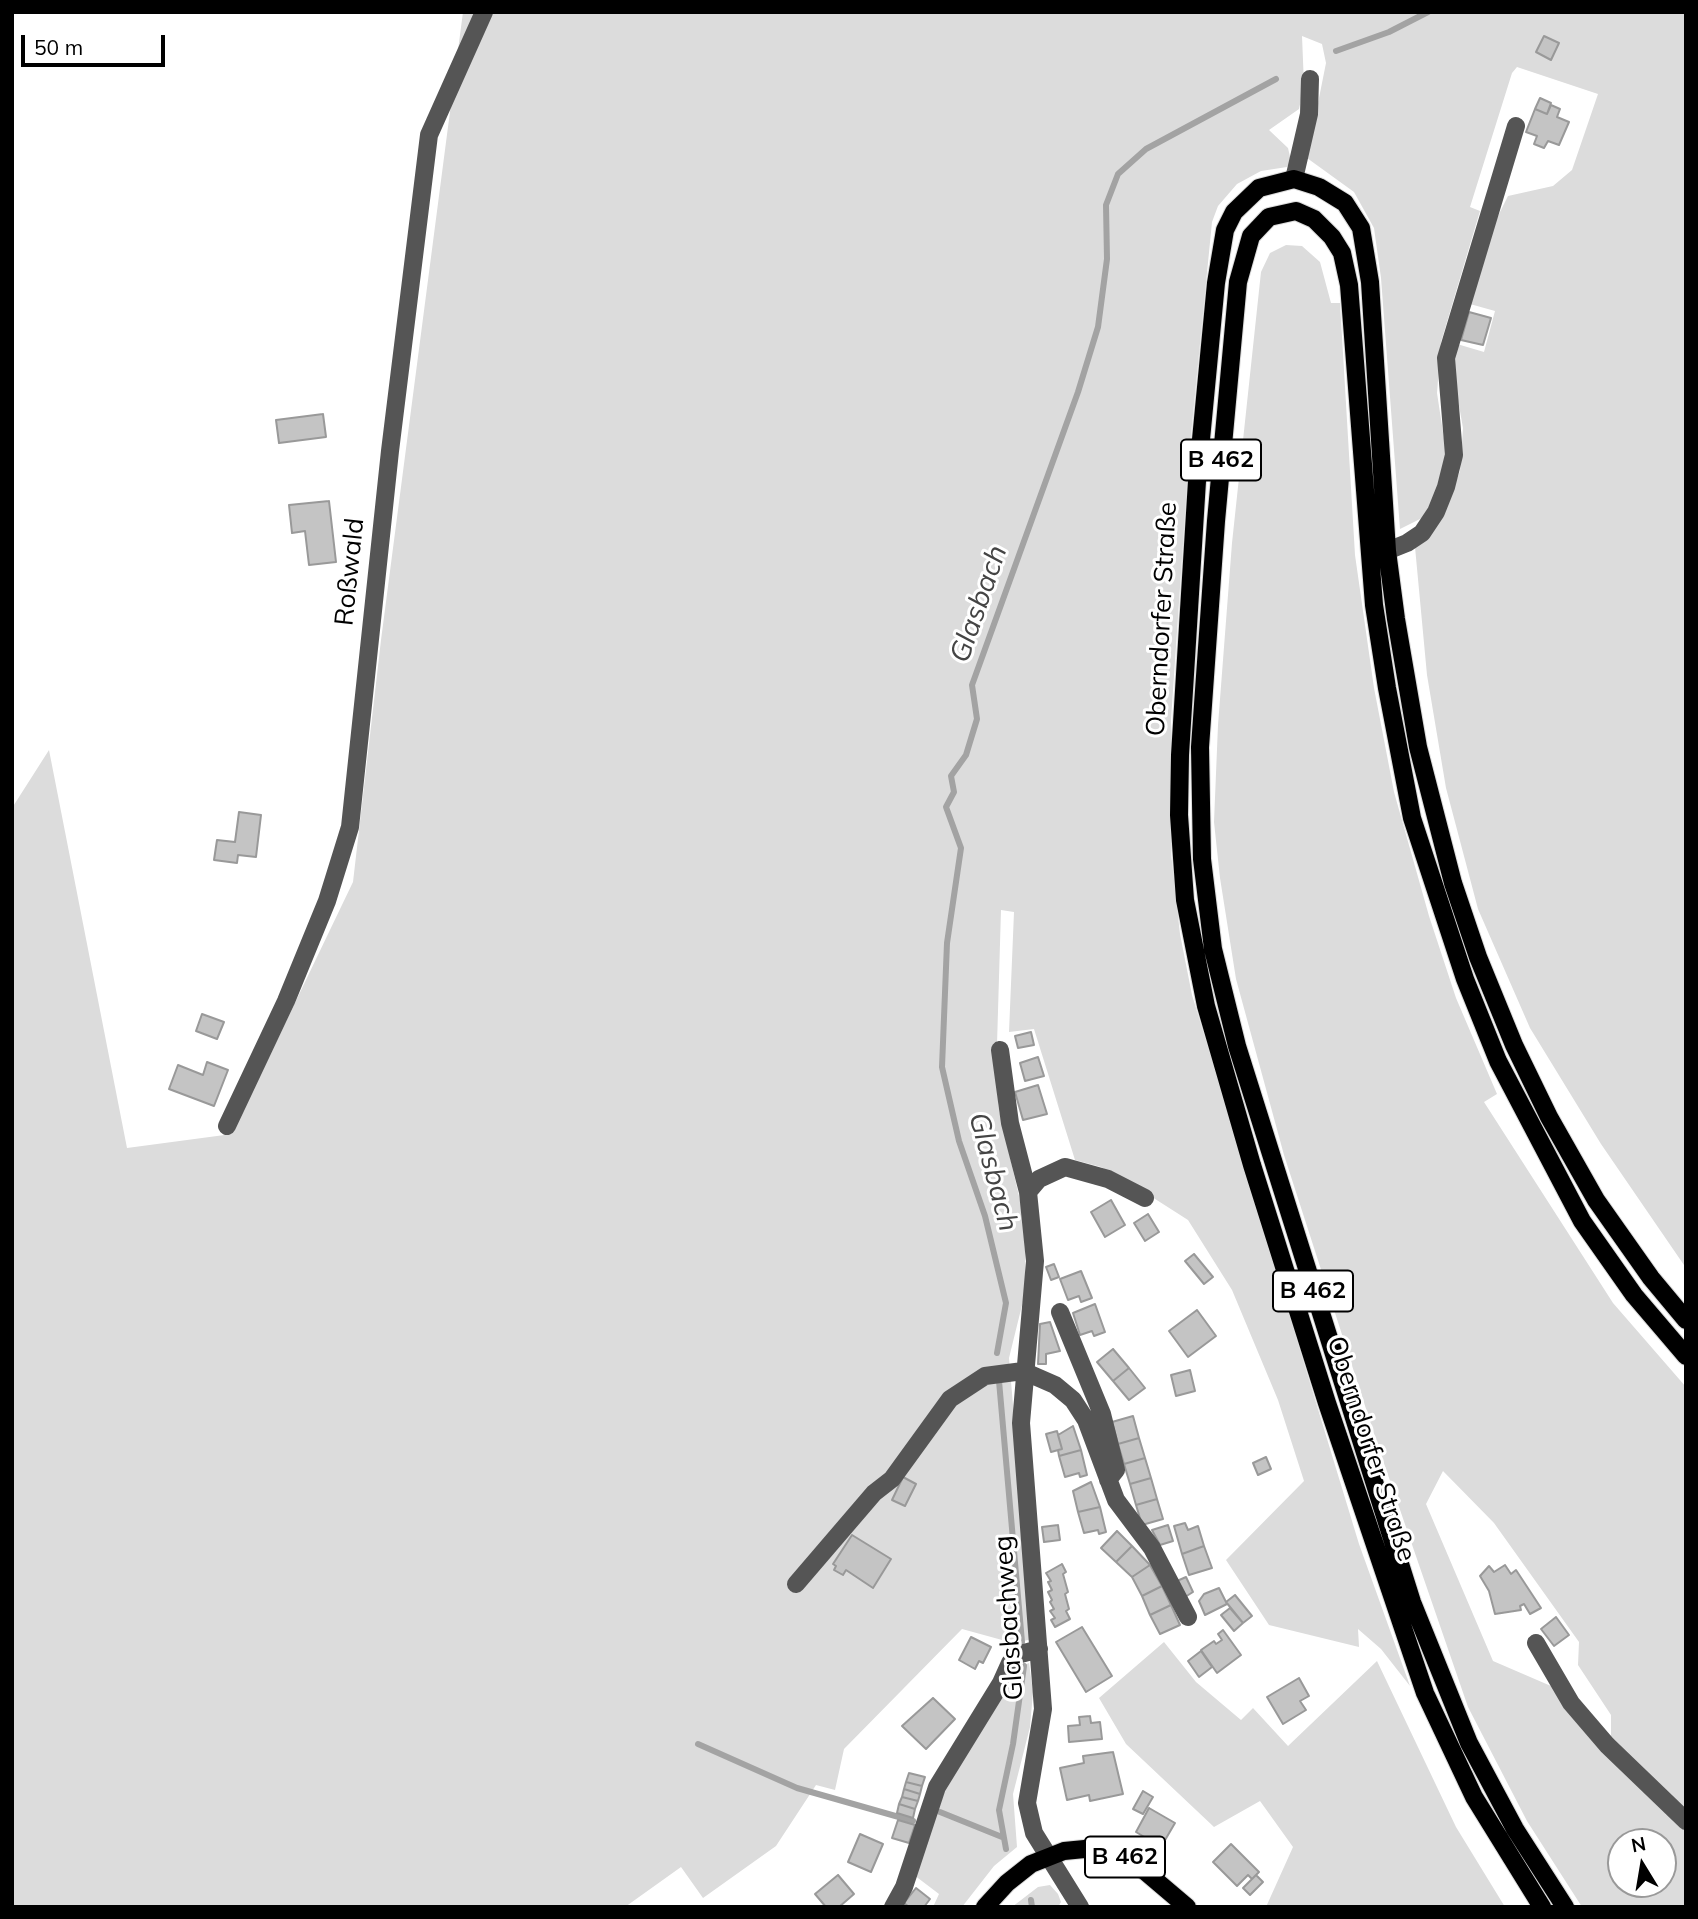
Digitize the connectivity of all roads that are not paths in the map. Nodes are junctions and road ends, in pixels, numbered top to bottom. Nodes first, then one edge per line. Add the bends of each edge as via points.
1 (484, 12) edge
2 (1310, 79) dead end
3 (1516, 126) dead end
4 (1294, 179) junction
5 (1387, 551) junction
6 (1000, 1050) dead end
7 (227, 1126) dead end
8 (1028, 1192) junction
9 (1144, 1198) dead end
10 (1060, 1312) dead end
11 (1686, 1320) edge
12 (1686, 1356) edge
13 (1023, 1371) junction
14 (1108, 1480) junction
15 (796, 1584) dead end
16 (1188, 1617) dead end
17 (1536, 1643) dead end
18 (1040, 1649) junction
19 (1686, 1821) edge
20 (1048, 1856) junction
21 (1078, 1906) edge
22 (893, 1907) edge
23 (985, 1907) edge
24 (1187, 1907) edge
25 (1542, 1907) edge
26 (1565, 1907) edge

1 - 7 street, Roßwald via 429,135 350,827 327,901 286,1001
2 - 4 street via 1309,114
3 - 5 street via 1446,358 1454,455 1446,486 1422,533
4 - 5 main road via 1338,196 1361,229 1371,295
4 - 25 main road, Oberndorfer Straße / B 462 via 1259,188 1234,212 1225,230 1216,283 1197,481 1181,755 1179,815 1185,900 1206,1006 1252,1165 1420,1680 1474,1797
5 - 11 main road via 1418,747 1453,883 1478,957 1514,1045 1583,1176 1651,1278
6 - 8 street, Glasbachweg via 1010,1123
8 - 9 street via 1039,1179 1066,1167
8 - 13 street, Glasbachweg via 1035,1261
10 - 14 street via 1102,1414 1116,1470
12 - 26 main road, Oberndorfer Straße / B 462 via 1582,1221 1498,1061 1465,979 1412,818 1387,688 1368,554 1349,285 1342,253 1314,219 1296,211 1269,218 1251,236 1238,282 1216,521 1200,760 1202,859 1213,949 1237,1046 1412,1602 1468,1743
13 - 14 street via 1055,1385 1073,1400 1086,1420
13 - 15 street via 985,1376 950,1399 892,1479 874,1493
13 - 18 street, Glasbachweg via 1021,1423
14 - 16 street via 1116,1500 1166,1571
17 - 19 street via 1571,1703 1607,1745
18 - 20 street, Glasbachweg via 1043,1709 1027,1803 1034,1833
18 - 22 street via 1017,1655 1010,1663 937,1787
20 - 21 street, Glasbachweg
20 - 23 main road, B 462 via 1013,1878
20 - 24 main road, B 462 via 1095,1848 1122,1856 1151,1872

